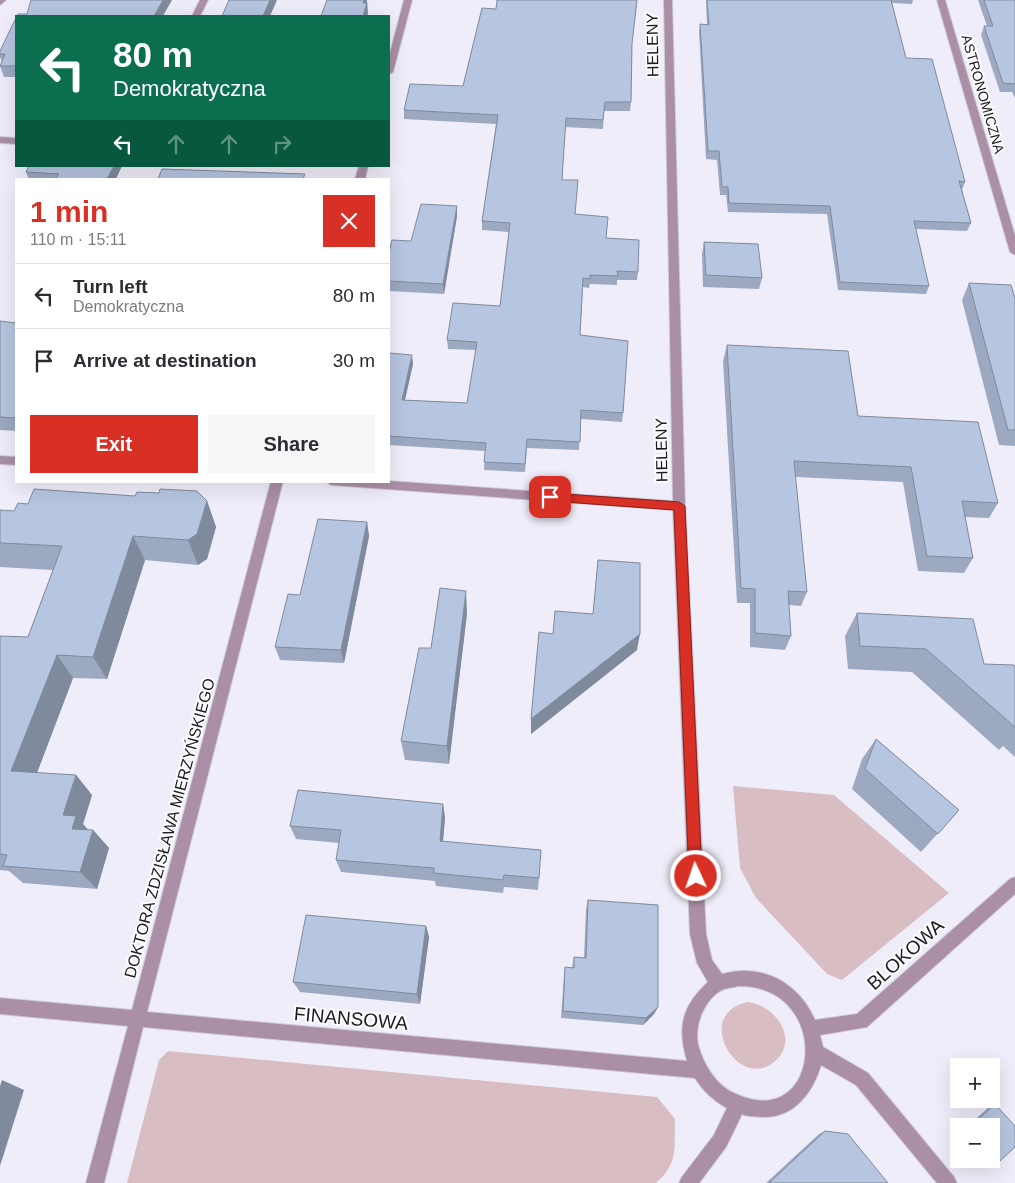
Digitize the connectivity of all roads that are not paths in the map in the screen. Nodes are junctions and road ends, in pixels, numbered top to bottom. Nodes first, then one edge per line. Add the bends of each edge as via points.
1 (2, 0) edge
2 (204, 0) edge
3 (408, 0) edge
4 (668, 0) edge
5 (941, 0) edge
6 (0, 4) edge
7 (196, 15) edge
8 (390, 68) edge
9 (0, 140) edge
10 (15, 141) edge
11 (1015, 252) edge
12 (0, 460) edge
13 (15, 461) edge
14 (276, 483) edge
15 (359, 483) edge
16 (679, 506) junction
17 (1015, 884) edge
18 (718, 983) junction
19 (0, 1006) edge
20 (138, 1018) junction
21 (811, 1029) junction
22 (815, 1052) junction
23 (698, 1070) junction
24 (737, 1106) junction
25 (95, 1183) edge
26 (688, 1183) edge
27 (948, 1183) edge

1 - 6 street
2 - 7 street
3 - 8 street
4 - 16 street, HELENY
5 - 11 street, ASTRONOMICZNA
9 - 10 street
12 - 13 street
14 - 20 street, DOKTORA ZDZISŁAWA MIERZYŃSKIEGO
15 - 16 street
16 - 18 street, HELENY via 698,934 705,963
17 - 21 street, BLOKOWA via 861,1021
18 - 21 street via 739,978 761,979 782,990 799,1006
18 - 23 street via 704,995 693,1013 689,1033 692,1056
19 - 20 street, FINANSOWA
20 - 23 street, FINANSOWA
20 - 25 street, DOKTORA ZDZISŁAWA MIERZYŃSKIEGO
21 - 22 street
22 - 24 street via 812,1071 804,1088 791,1101 775,1108 756,1110
22 - 27 street via 862,1079
23 - 24 street via 712,1089
24 - 26 street via 720,1141

